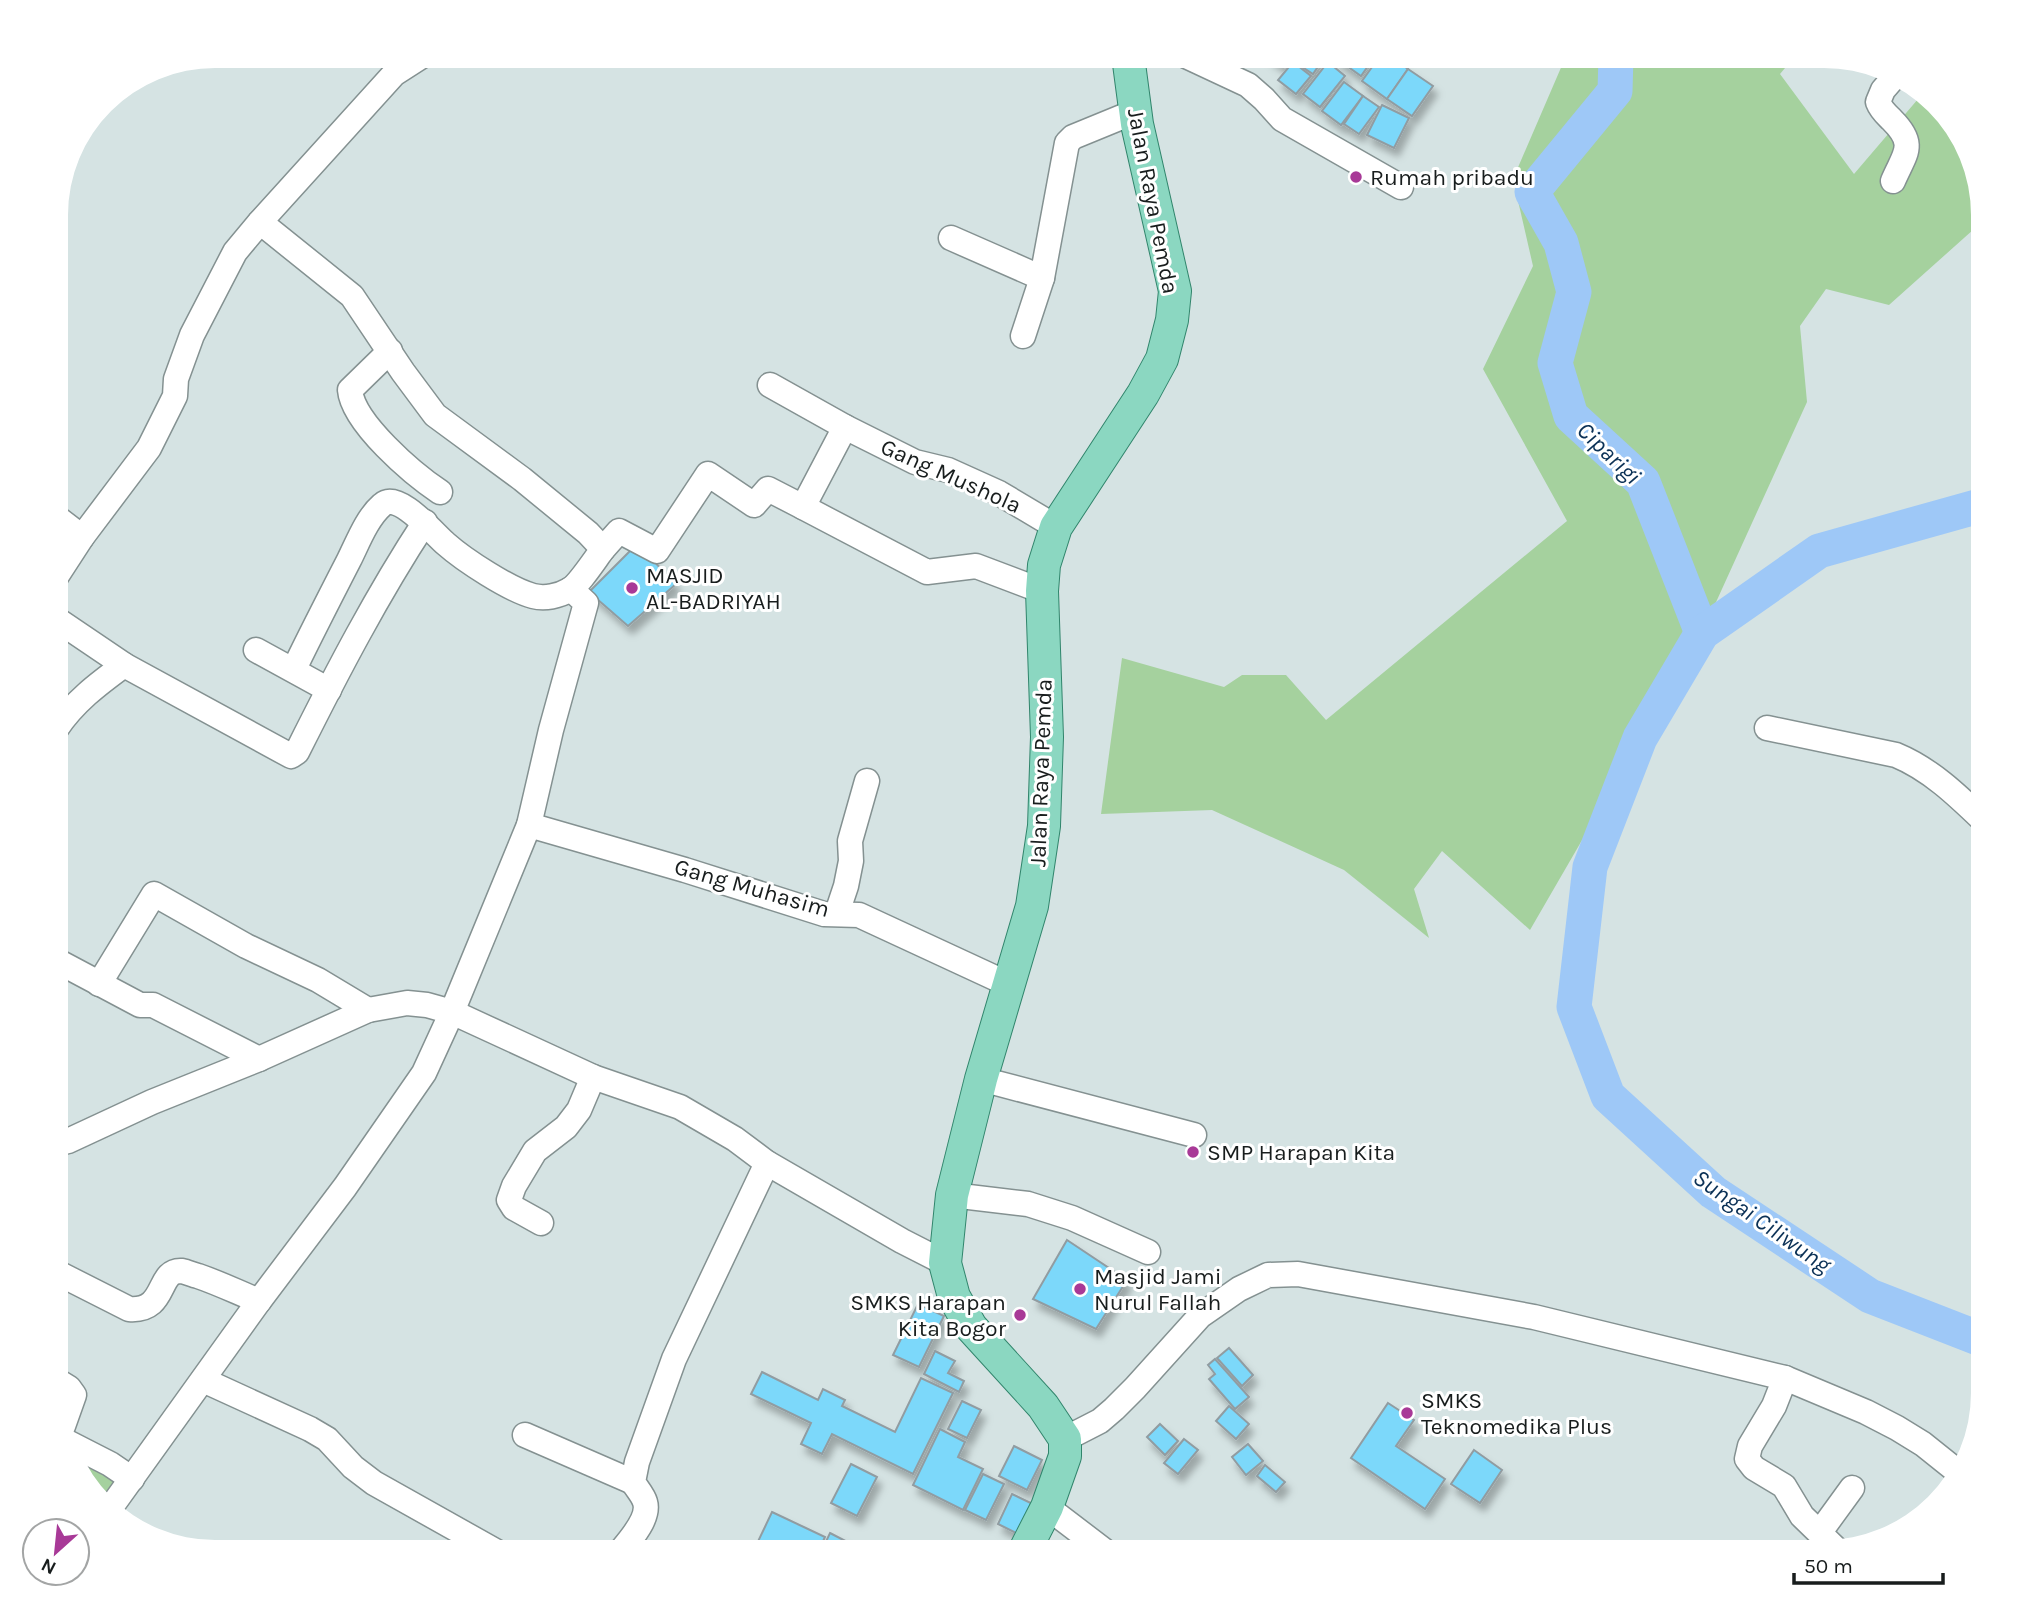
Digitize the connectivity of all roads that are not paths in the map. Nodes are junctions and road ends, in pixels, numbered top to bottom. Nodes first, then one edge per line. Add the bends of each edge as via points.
1 (403, 68) edge
2 (1129, 68) edge
3 (1212, 68) edge
4 (1889, 84) edge
5 (1134, 113) junction
6 (1893, 181) dead end
7 (1402, 187) dead end
8 (260, 222) junction
9 (951, 238) dead end
10 (1042, 278) junction
11 (1023, 336) dead end
12 (390, 351) junction
13 (770, 385) dead end
14 (845, 427) junction
15 (440, 492) dead end
16 (803, 507) junction
17 (425, 522) junction
18 (69, 527) edge
19 (1056, 527) junction
20 (82, 537) junction
21 (603, 549) junction
22 (69, 557) edge
23 (571, 589) junction
24 (1010, 590) dead end
25 (1042, 596) junction
26 (69, 628) edge
27 (256, 650) dead end
28 (124, 665) junction
29 (296, 665) dead end
30 (329, 690) junction
31 (69, 711) edge
32 (1767, 728) dead end
33 (867, 780) dead end
34 (1971, 809) edge
35 (529, 825) junction
36 (837, 913) junction
37 (69, 967) edge
38 (99, 984) junction
39 (1008, 984) junction
40 (368, 1010) junction
41 (452, 1012) junction
42 (259, 1059) junction
43 (593, 1077) junction
44 (981, 1079) junction
45 (1194, 1135) dead end
46 (69, 1141) edge
47 (767, 1163) junction
48 (952, 1195) junction
49 (541, 1223) dead end
50 (1148, 1252) dead end
51 (944, 1263) junction
52 (69, 1279) edge
53 (259, 1301) junction
54 (1785, 1378) junction
55 (203, 1380) junction
56 (69, 1388) edge
57 (70, 1407) edge
58 (525, 1434) dead end
59 (1065, 1439) junction
60 (79, 1448) edge
61 (1951, 1466) edge
62 (132, 1479) junction
63 (633, 1482) junction
64 (1852, 1488) dead end
65 (116, 1501) edge
66 (1047, 1507) junction
67 (476, 1540) edge
68 (628, 1540) edge
69 (1030, 1540) edge
70 (1090, 1540) edge
71 (1827, 1540) edge
72 (1829, 1540) edge

1 - 8 street
2 - 5 main road, Jalan Raya Pemda
3 - 7 street via 1248,85 1282,119
4 - 6 street via 1878,102 1908,141
5 - 10 street via 1067,142
5 - 19 main road, Jalan Raya Pemda via 1175,291 1172,320 1162,359 1143,394
8 - 12 street via 352,296
8 - 20 street via 236,252 192,335 175,396 149,449
9 - 10 street
10 - 11 street
12 - 15 street via 351,390 351,401 398,459
12 - 21 street via 435,415
13 - 14 street, Gang Mushola
14 - 16 street
14 - 19 street, Gang Mushola via 915,462 948,470 999,493
16 - 21 street via 768,489 754,505 708,474 657,551 619,531
16 - 25 street via 927,572 976,566
17 - 23 street via 447,545 513,588 549,597
17 - 29 street via 397,502 383,503 366,526
17 - 30 street
18 - 20 street
19 - 25 main road, Jalan Raya Pemda via 1044,565
20 - 22 street
21 - 23 street
23 - 35 street via 586,604
24 - 25 street
25 - 39 main road, Jalan Raya Pemda via 1047,737 1044,826 1032,906
26 - 28 street
27 - 30 street
28 - 30 street via 291,756
28 - 31 street
32 - 34 street via 1896,755 1931,774
33 - 36 street
35 - 36 street, Gang Muhasim via 824,914
35 - 41 street
36 - 39 street, Gang Muhasim via 859,915
37 - 38 street
38 - 40 street via 154,894
38 - 42 street via 140,1005 153,1005
39 - 44 main road, Jalan Raya Pemda
40 - 41 street via 407,1003
40 - 42 street
41 - 43 street
41 - 53 street via 424,1073
42 - 46 street
43 - 47 street via 680,1107
43 - 49 street via 579,1110 566,1127 535,1151 509,1200 514,1208
44 - 45 street
44 - 48 main road, Jalan Raya Pemda
47 - 51 street
47 - 63 street via 674,1359
48 - 50 street via 1028,1204
48 - 51 main road, Jalan Raya Pemda
51 - 59 main road, Jalan Raya Pemda via 954,1297 971,1327 1043,1406
52 - 53 street via 129,1309 142,1310 151,1304 167,1277 181,1271
53 - 55 street
54 - 59 street via 1534,1317 1298,1274 1268,1275 1200,1316 1114,1409
54 - 61 street via 1897,1428
54 - 71 street via 1747,1459 1784,1486 1802,1516
55 - 62 street
55 - 67 street via 310,1429 374,1483
56 - 57 street via 74,1395
58 - 63 street
59 - 66 main road via 1065,1456
60 - 62 street
62 - 65 street
63 - 68 street via 646,1509
64 - 72 street
66 - 69 main road
66 - 70 street

